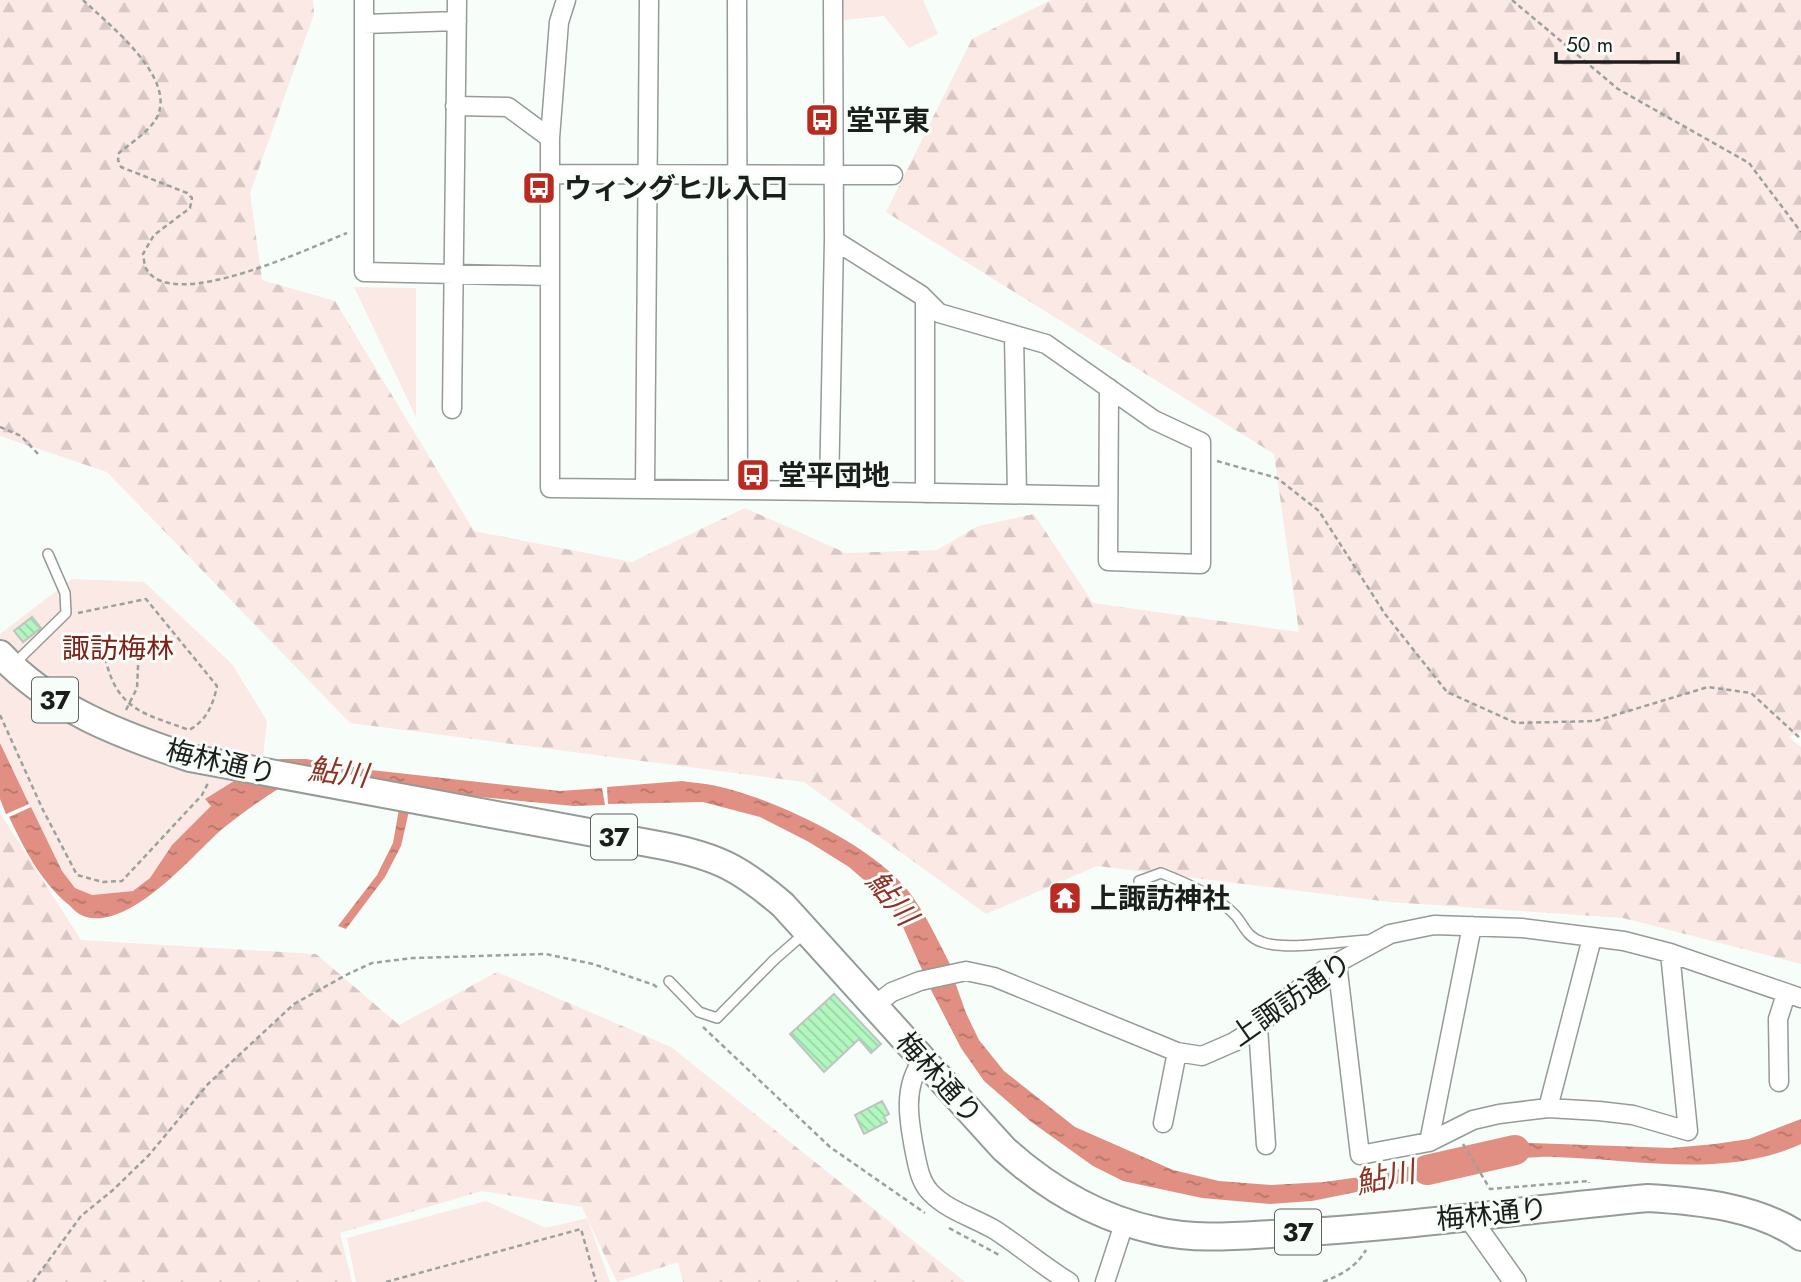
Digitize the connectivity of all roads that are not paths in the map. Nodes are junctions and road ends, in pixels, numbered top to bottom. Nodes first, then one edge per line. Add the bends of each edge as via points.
1 (364, 0) edge
2 (457, 0) edge
3 (566, 0) edge
4 (649, 0) edge
5 (737, 0) edge
6 (833, 0) edge
7 (457, 21) junction
8 (364, 24) junction
9 (455, 106) junction
10 (550, 138) junction
11 (550, 174) junction
12 (647, 174) junction
13 (737, 174) junction
14 (834, 174) junction
15 (893, 175) dead end
16 (834, 240) junction
17 (454, 273) junction
18 (550, 276) junction
19 (925, 299) junction
20 (1014, 335) junction
21 (1109, 388) junction
22 (452, 410) dead end
23 (645, 489) junction
24 (738, 490) junction
25 (829, 491) junction
26 (925, 493) junction
27 (1017, 494) junction
28 (1107, 496) junction
29 (48, 554) dead end
30 (6, 660) edge
31 (1139, 881) dead end
32 (1472, 926) junction
33 (807, 931) junction
34 (1592, 939) junction
35 (1378, 940) junction
36 (1670, 953) junction
37 (1337, 963) junction
38 (668, 981) dead end
39 (1793, 996) edge
40 (875, 1005) junction
41 (1258, 1027) junction
42 (1177, 1052) junction
43 (923, 1060) junction
44 (1779, 1082) dead end
45 (1548, 1108) junction
46 (1163, 1122) dead end
47 (1429, 1142) junction
48 (1266, 1145) dead end
49 (1469, 1217) junction
50 (1125, 1221) junction
51 (1801, 1237) edge
52 (1069, 1282) edge
53 (1105, 1282) edge
54 (1515, 1282) edge

1 - 8 street
2 - 7 street
3 - 10 street via 559,22
4 - 12 street
5 - 13 street
6 - 14 street
7 - 8 street
7 - 9 street
8 - 17 street via 364,272
9 - 10 street via 508,107
9 - 17 street
10 - 11 street
11 - 12 street
11 - 18 street
12 - 13 street
12 - 23 street
13 - 14 street
13 - 24 street
14 - 15 street
14 - 16 street
16 - 19 street
16 - 25 street
17 - 18 street
17 - 22 street
18 - 23 street via 550,488
19 - 20 street via 939,313
19 - 26 street
20 - 21 street via 1046,344
20 - 27 street
21 - 28 street
21 - 28 street via 1154,420 1200,442 1201,564 1108,561
23 - 24 street
24 - 25 street
25 - 26 street
26 - 27 street
27 - 28 street
29 - 30 lane via 61,580 66,613
30 - 33 main road, 梅林通り / 37 via 48,695 89,720 190,758 694,852 750,877
31 - 35 lane via 1161,873 1201,891 1236,916 1252,938 1265,944
32 - 34 street, 上諏訪通り
32 - 35 street, 上諏訪通り via 1434,925
32 - 47 street
33 - 38 lane via 717,1018 699,1012
33 - 40 main road, 梅林通り / 37
34 - 36 street, 上諏訪通り via 1624,941
34 - 45 street
35 - 37 street, 上諏訪通り
36 - 39 street, 上諏訪通り
36 - 45 street via 1688,1130 1633,1115
37 - 41 street, 上諏訪通り via 1281,1003
37 - 47 street via 1360,1156
39 - 44 street via 1778,1019
40 - 42 street, 上諏訪通り via 920,981 976,972
40 - 43 main road, 梅林通り / 37
41 - 42 street, 上諏訪通り via 1202,1056
41 - 48 street
42 - 46 street
43 - 50 main road, 梅林通り / 37 via 1032,1175 1094,1211
43 - 52 street via 910,1087 908,1118 921,1179 949,1208 992,1228
45 - 47 street via 1473,1120
49 - 50 main road, 梅林通り / 37 via 1207,1237 1157,1231
49 - 51 main road, 梅林通り / 37 via 1648,1198 1682,1199 1725,1207
49 - 54 street
50 - 53 street

